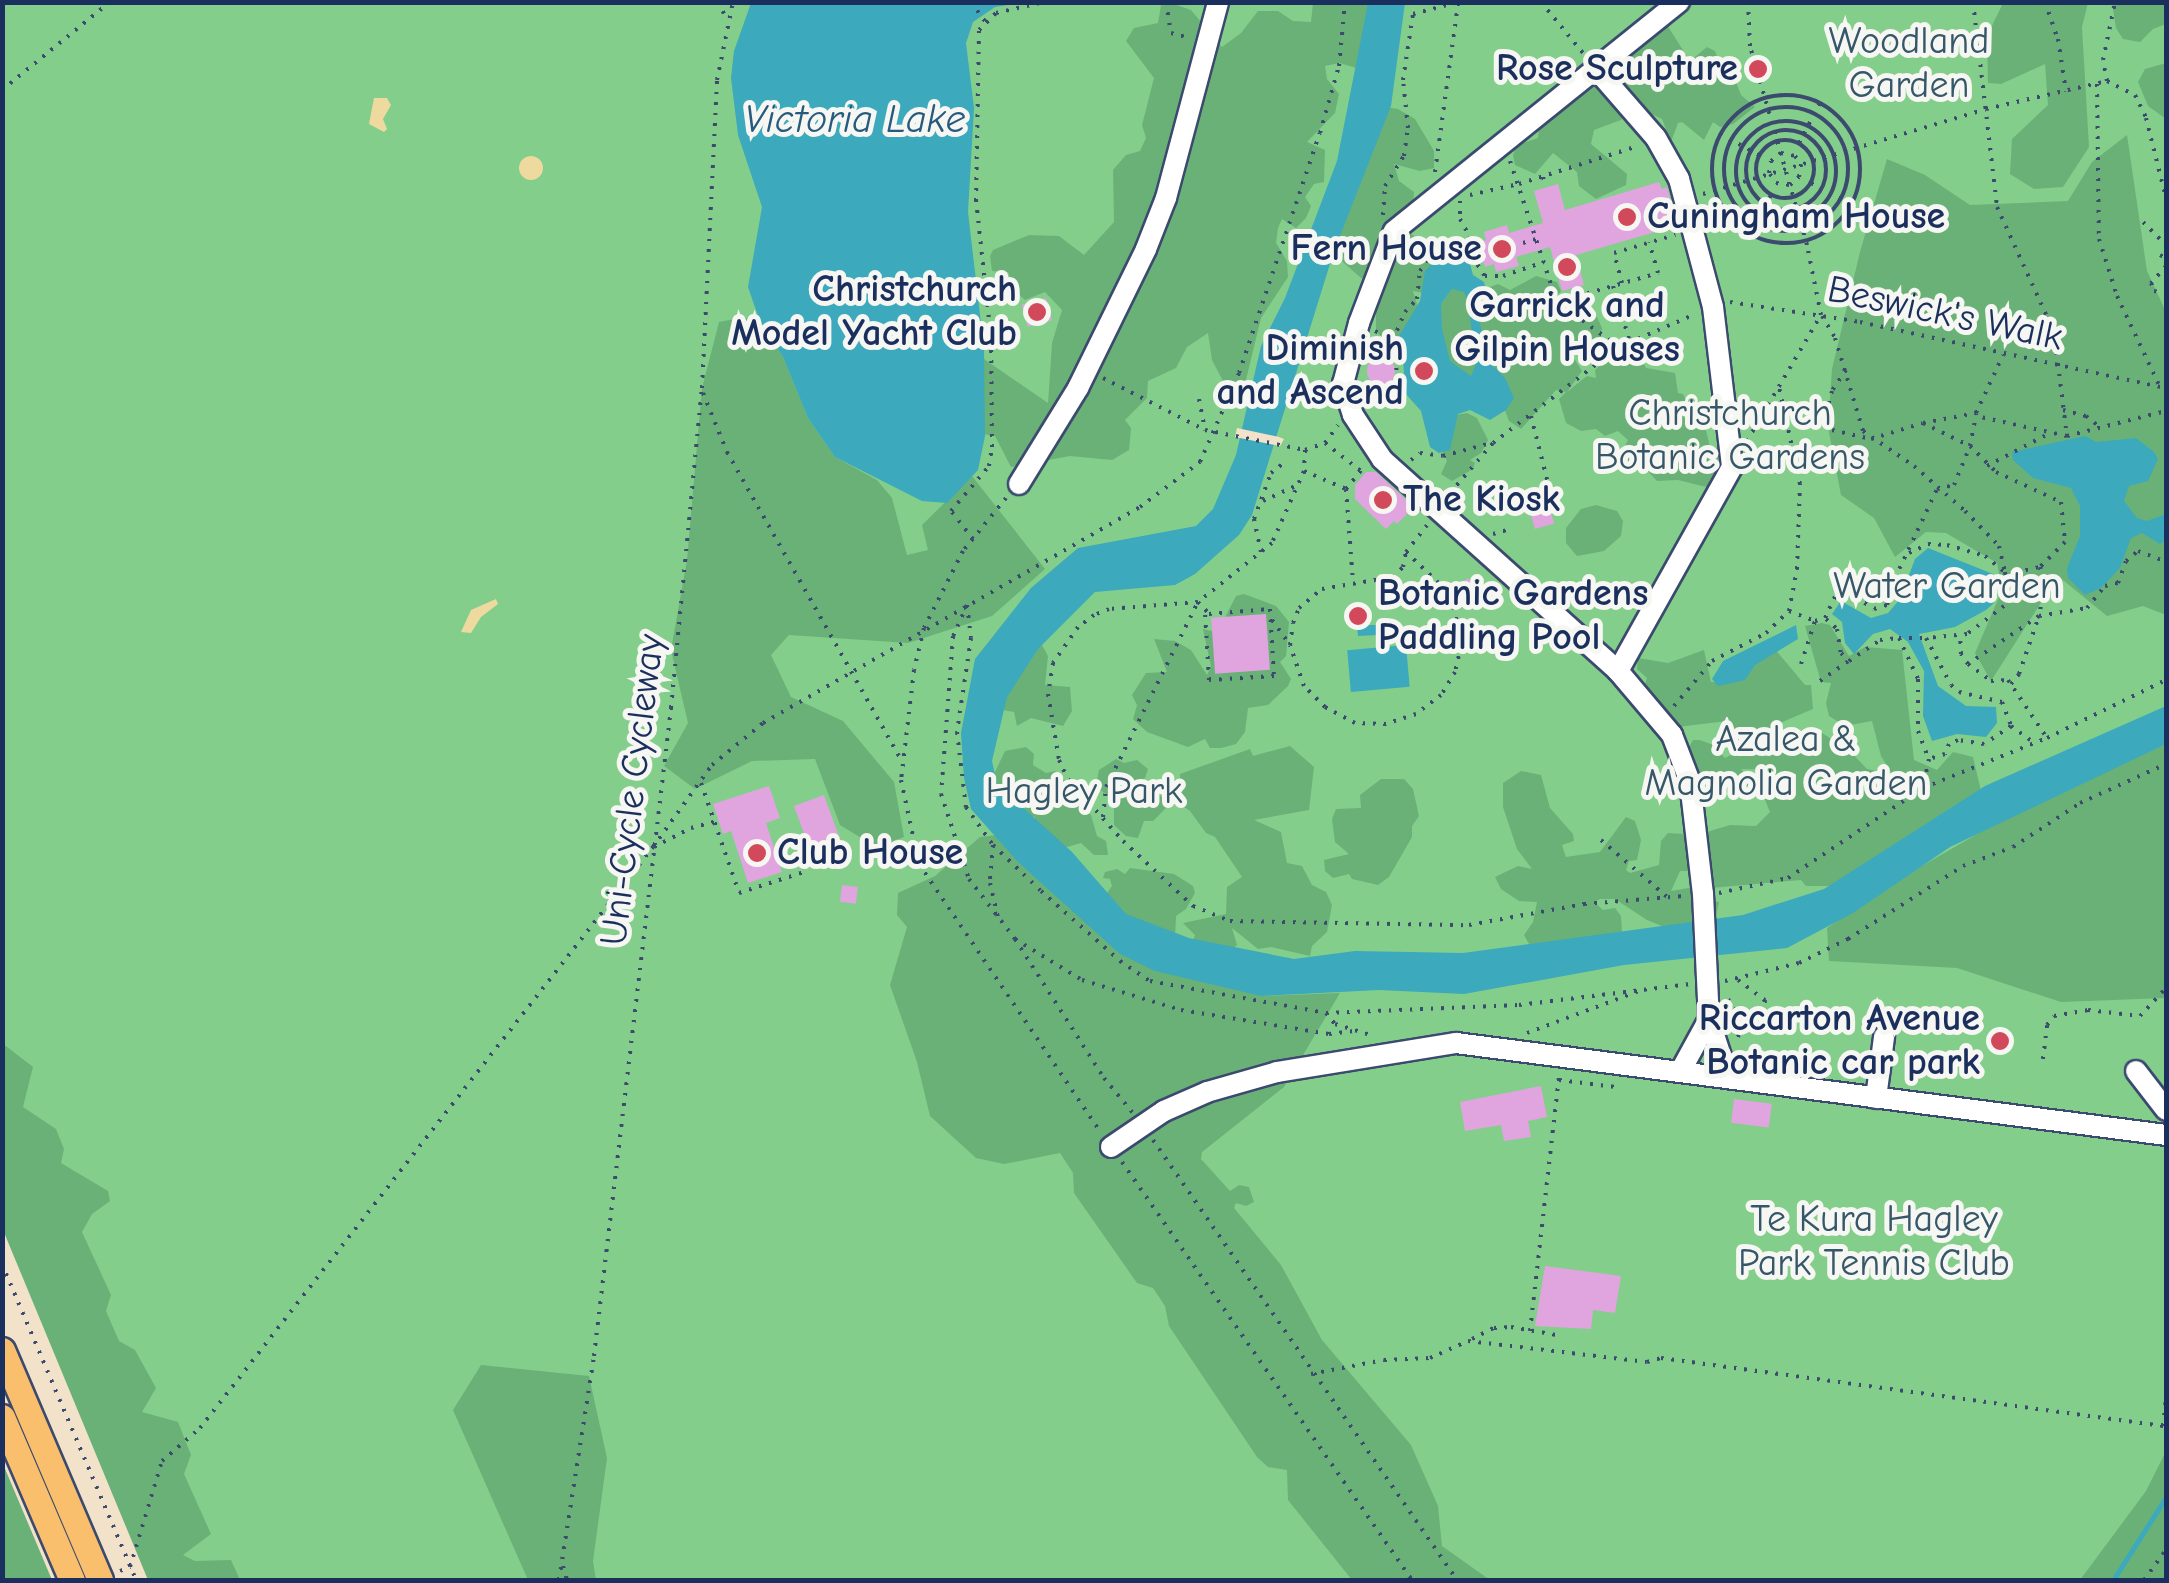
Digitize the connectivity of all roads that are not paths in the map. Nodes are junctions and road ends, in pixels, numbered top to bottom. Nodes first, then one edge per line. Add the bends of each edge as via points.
1 (1218, 2) edge
2 (1679, 2) edge
3 (1596, 69) junction
4 (1019, 484) road end
5 (1618, 671) junction
6 (1709, 1019) junction
7 (1884, 1037) dead end
8 (2136, 1071) dead end
9 (1680, 1072) junction
10 (1728, 1078) junction
11 (1876, 1098) junction
12 (2166, 1110) edge
13 (2166, 1134) edge
14 (1111, 1147) road end
15 (2, 1350) edge
16 (2, 1417) edge
17 (110, 1576) edge
18 (72, 1580) edge

1 - 4 lane via 1146,249 1078,388
2 - 3 lane
3 - 5 lane via 1670,160 1686,199 1732,467
3 - 5 lane via 1394,231 1343,384 1349,407 1398,476
5 - 6 lane via 1662,719 1690,782
6 - 9 lane
6 - 10 lane
7 - 11 lane
8 - 12 lane
9 - 10 lane
9 - 14 lane via 1433,1044 1277,1072 1207,1092
10 - 11 lane
11 - 13 lane
15 - 17 main road
16 - 18 main road

